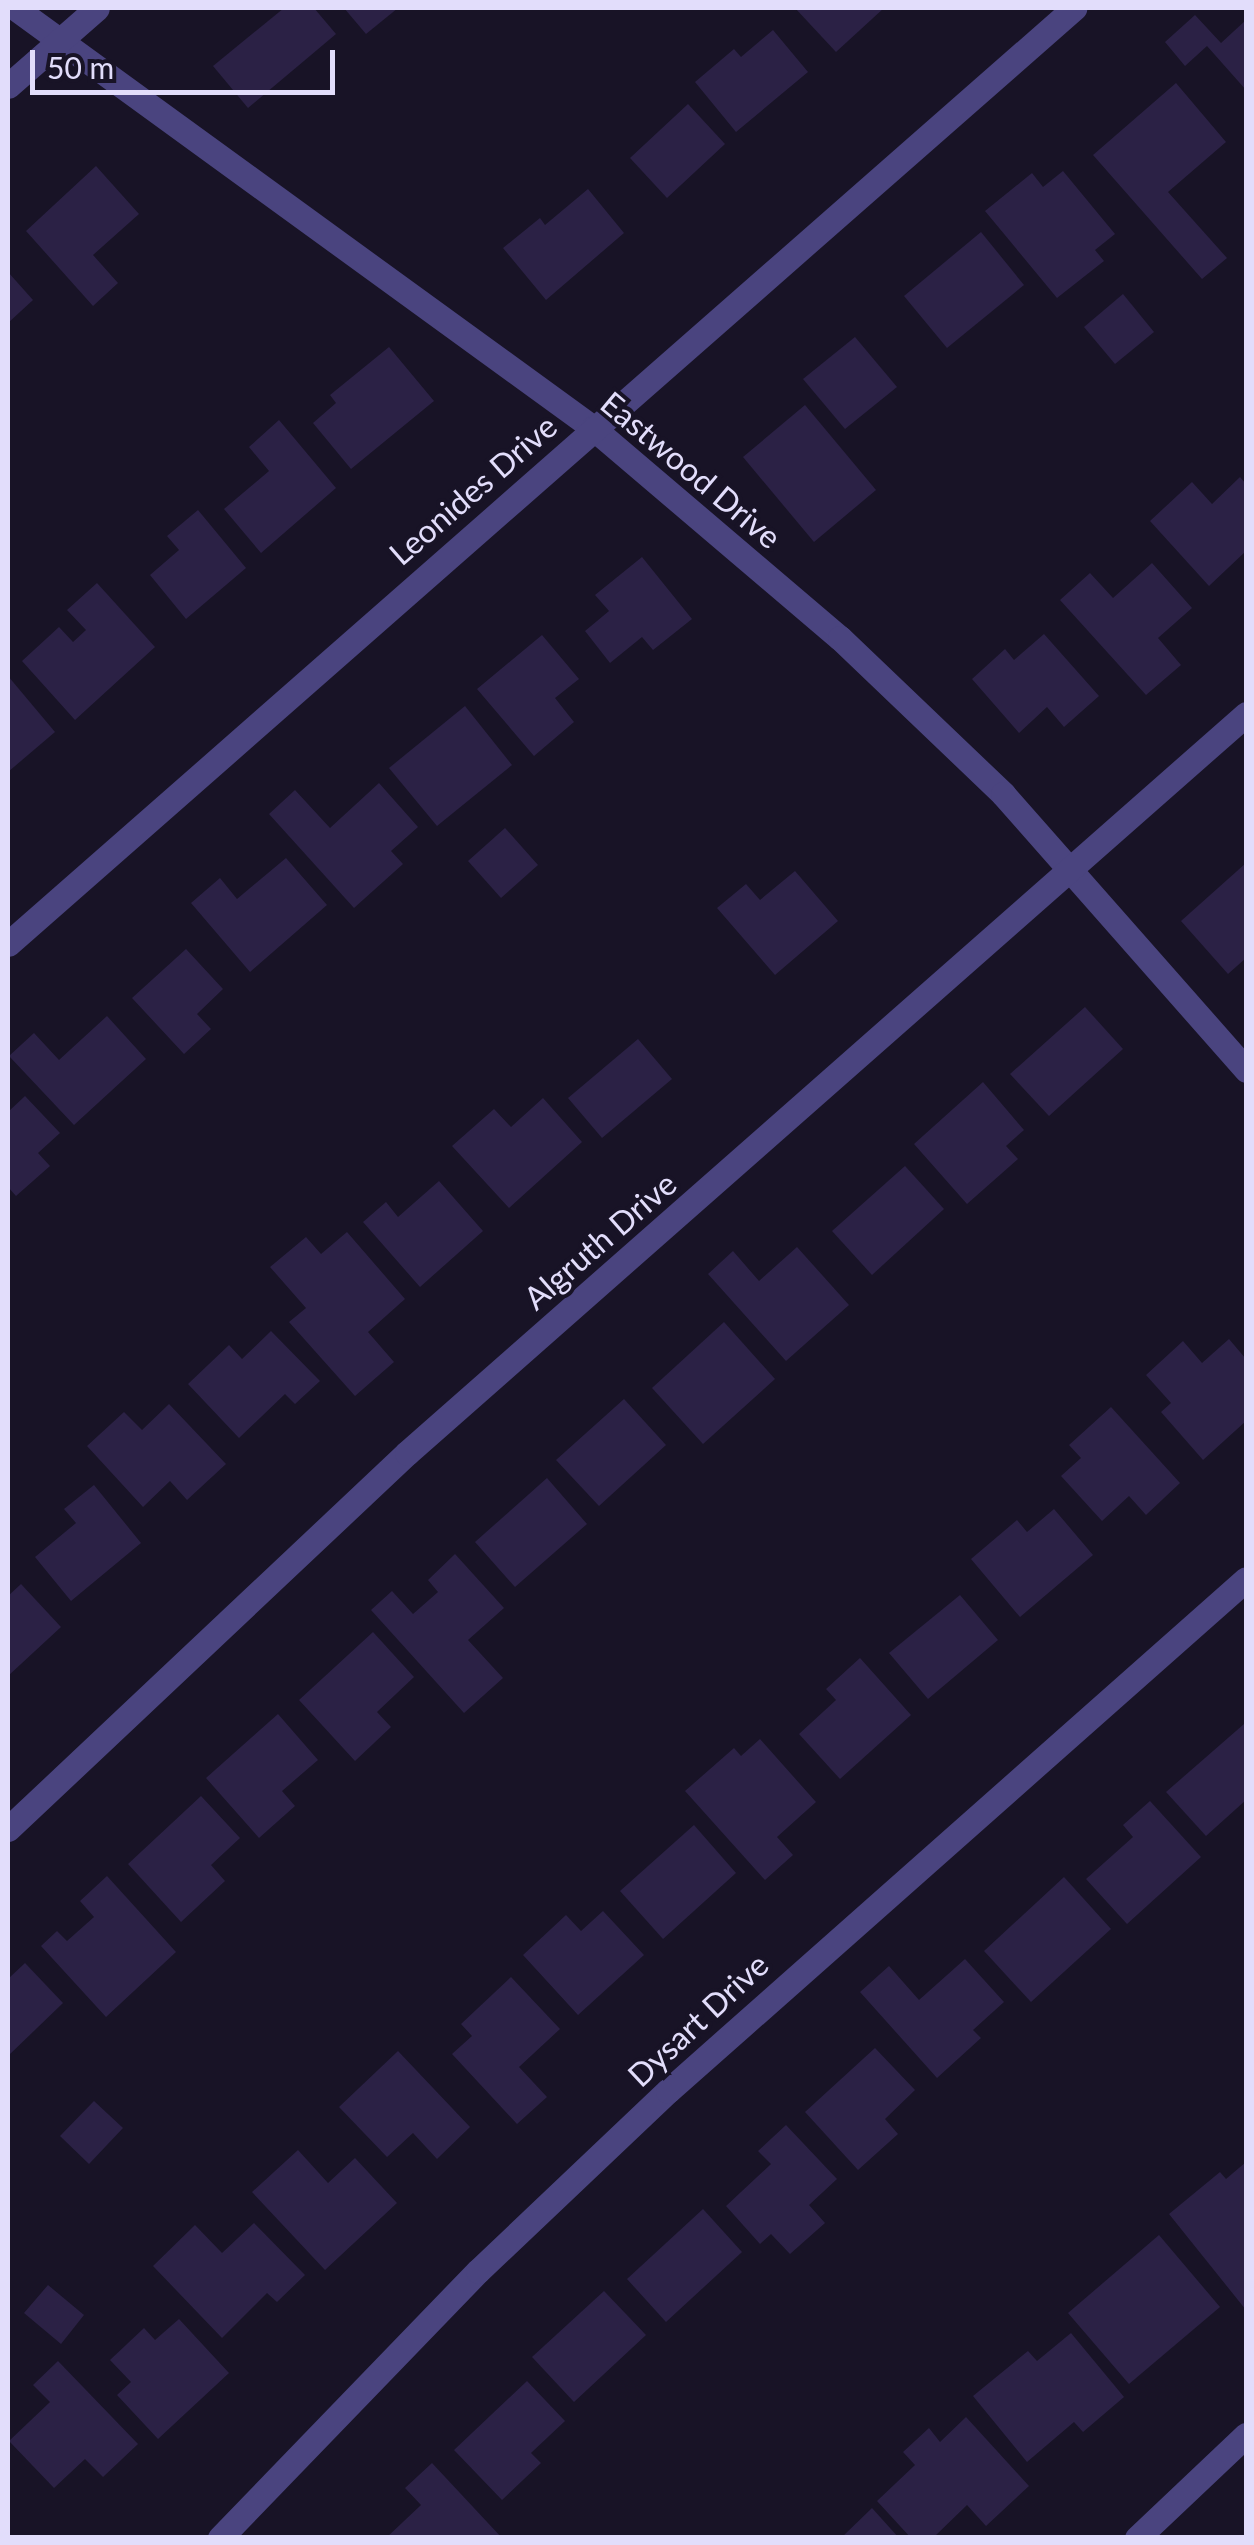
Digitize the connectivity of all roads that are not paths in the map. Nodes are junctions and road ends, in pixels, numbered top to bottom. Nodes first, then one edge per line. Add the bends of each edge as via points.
1 (15, 8) edge
2 (97, 8) edge
3 (1074, 8) edge
4 (60, 40) junction
5 (8, 86) edge
6 (593, 428) junction
7 (1246, 714) edge
8 (1072, 870) junction
9 (8, 944) edge
10 (1246, 1070) edge
11 (1246, 1579) edge
12 (8, 1830) edge
13 (1246, 2435) edge
14 (220, 2538) edge
15 (1137, 2538) edge

1 - 4 street, Eastwood Drive
2 - 4 street
3 - 6 street, Leonides Drive
4 - 5 street
4 - 6 street, Eastwood Drive
6 - 8 street, Eastwood Drive via 840,638
6 - 9 street, Leonides Drive
7 - 8 street, Algruth Drive
8 - 10 street, Eastwood Drive
8 - 12 street, Algruth Drive via 406,1453
11 - 14 street, Dysart Drive via 668,2091 478,2270
13 - 15 street

